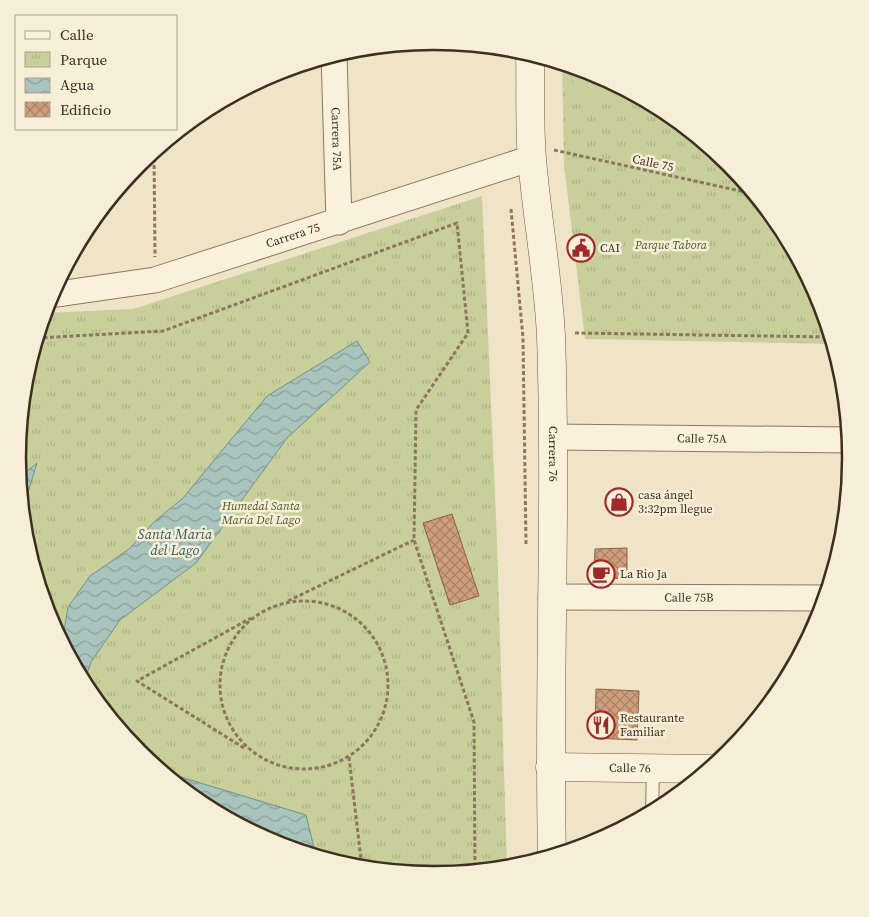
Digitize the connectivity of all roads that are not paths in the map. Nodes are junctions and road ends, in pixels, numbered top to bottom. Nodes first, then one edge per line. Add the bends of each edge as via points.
1 (531, 62) edge
2 (334, 63) edge
3 (540, 153) junction
4 (339, 222) junction
5 (61, 294) edge
6 (553, 437) junction
7 (842, 440) edge
8 (551, 597) junction
9 (818, 598) edge
10 (550, 768) junction
11 (653, 768) junction
12 (699, 769) edge
13 (652, 804) edge
14 (552, 849) edge

1 - 3 main road, Carrera 76
2 - 4 street, Carrera 75A
3 - 4 street, Carrera 75
3 - 6 main road, Carrera 76
4 - 5 street, Carrera 75 via 155,280
6 - 7 street, Calle 75A
6 - 8 main road, Carrera 76
8 - 9 street, Calle 75B
8 - 10 main road, Carrera 76
10 - 11 main road, Calle 76
10 - 14 main road, Carrera 76
11 - 12 main road, Calle 76
11 - 13 lane

